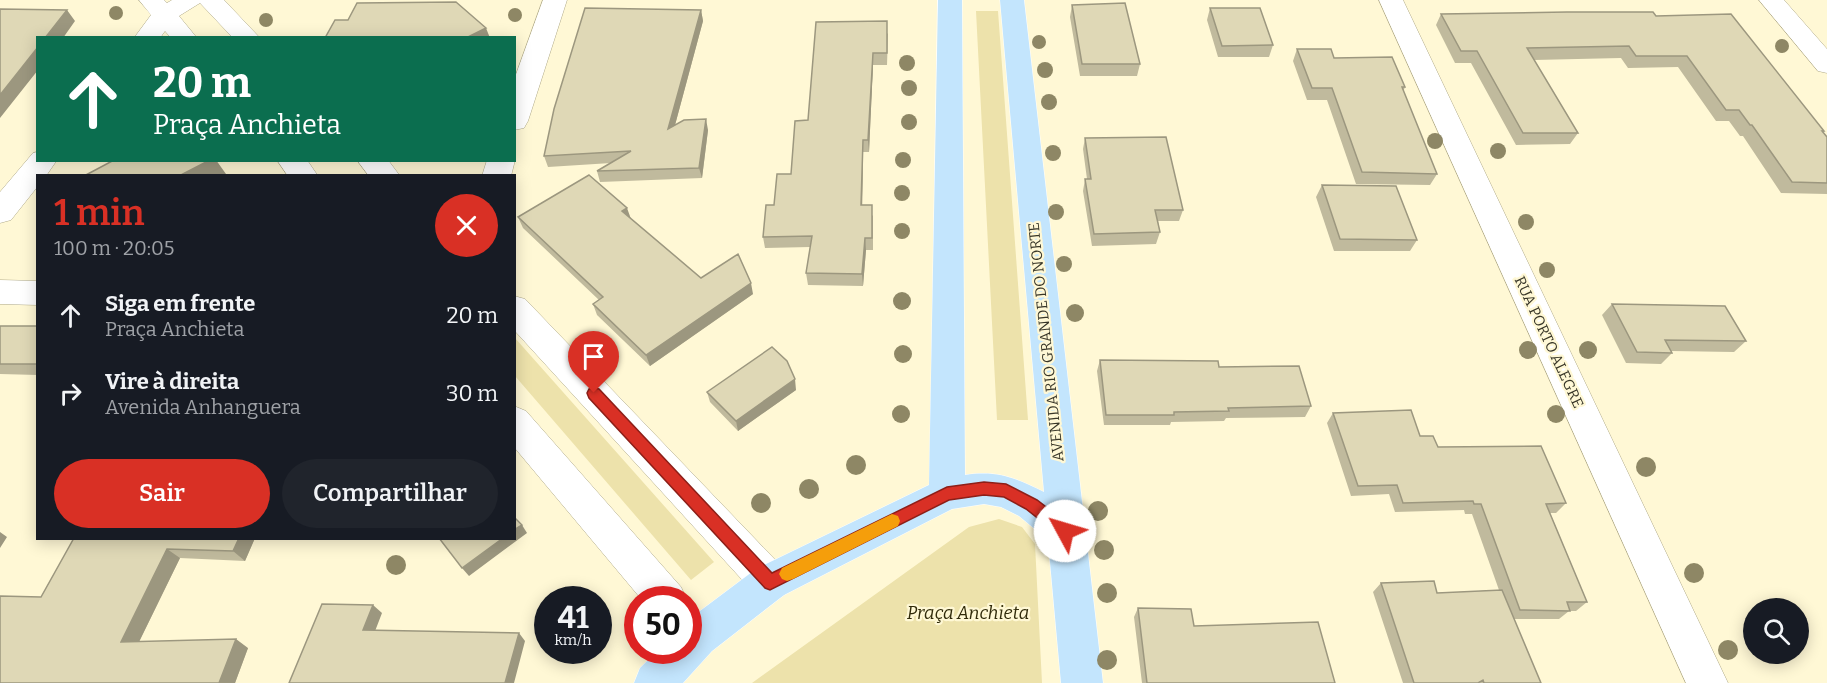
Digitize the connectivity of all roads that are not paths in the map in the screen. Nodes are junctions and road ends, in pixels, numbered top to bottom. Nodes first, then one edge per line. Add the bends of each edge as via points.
1 (190, 0) edge
2 (210, 0) edge
3 (555, 0) edge
4 (950, 0) edge
5 (1012, 0) edge
6 (1391, 0) edge
7 (1771, 0) edge
8 (158, 7) edge
9 (147, 36) edge
10 (183, 36) edge
11 (246, 36) edge
12 (1827, 65) edge
13 (516, 115) edge
14 (41, 162) edge
15 (293, 162) edge
16 (373, 162) edge
17 (302, 174) edge
18 (384, 174) edge
19 (0, 212) edge
20 (0, 292) edge
21 (36, 293) edge
22 (516, 310) edge
23 (516, 423) edge
24 (947, 494) junction
25 (1065, 531) junction
26 (770, 582) junction
27 (655, 586) edge
28 (702, 631) edge
29 (670, 664) edge
30 (655, 683) edge
31 (1082, 683) edge
32 (1707, 683) edge

1 - 8 street
2 - 11 street
3 - 13 street
4 - 24 main road
5 - 25 main road, AVENIDA RIO GRANDE DO NORTE
6 - 32 street, RUA PORTO ALEGRE
7 - 12 street
8 - 9 street
8 - 10 street
14 - 19 street
15 - 17 street
16 - 18 street
20 - 21 street
22 - 26 street
23 - 27 street
24 - 25 main road via 984,488 1006,491 1032,504
24 - 26 main road
25 - 31 main road, AVENIDA RIO GRANDE DO NORTE
26 - 28 main road
29 - 30 main road

